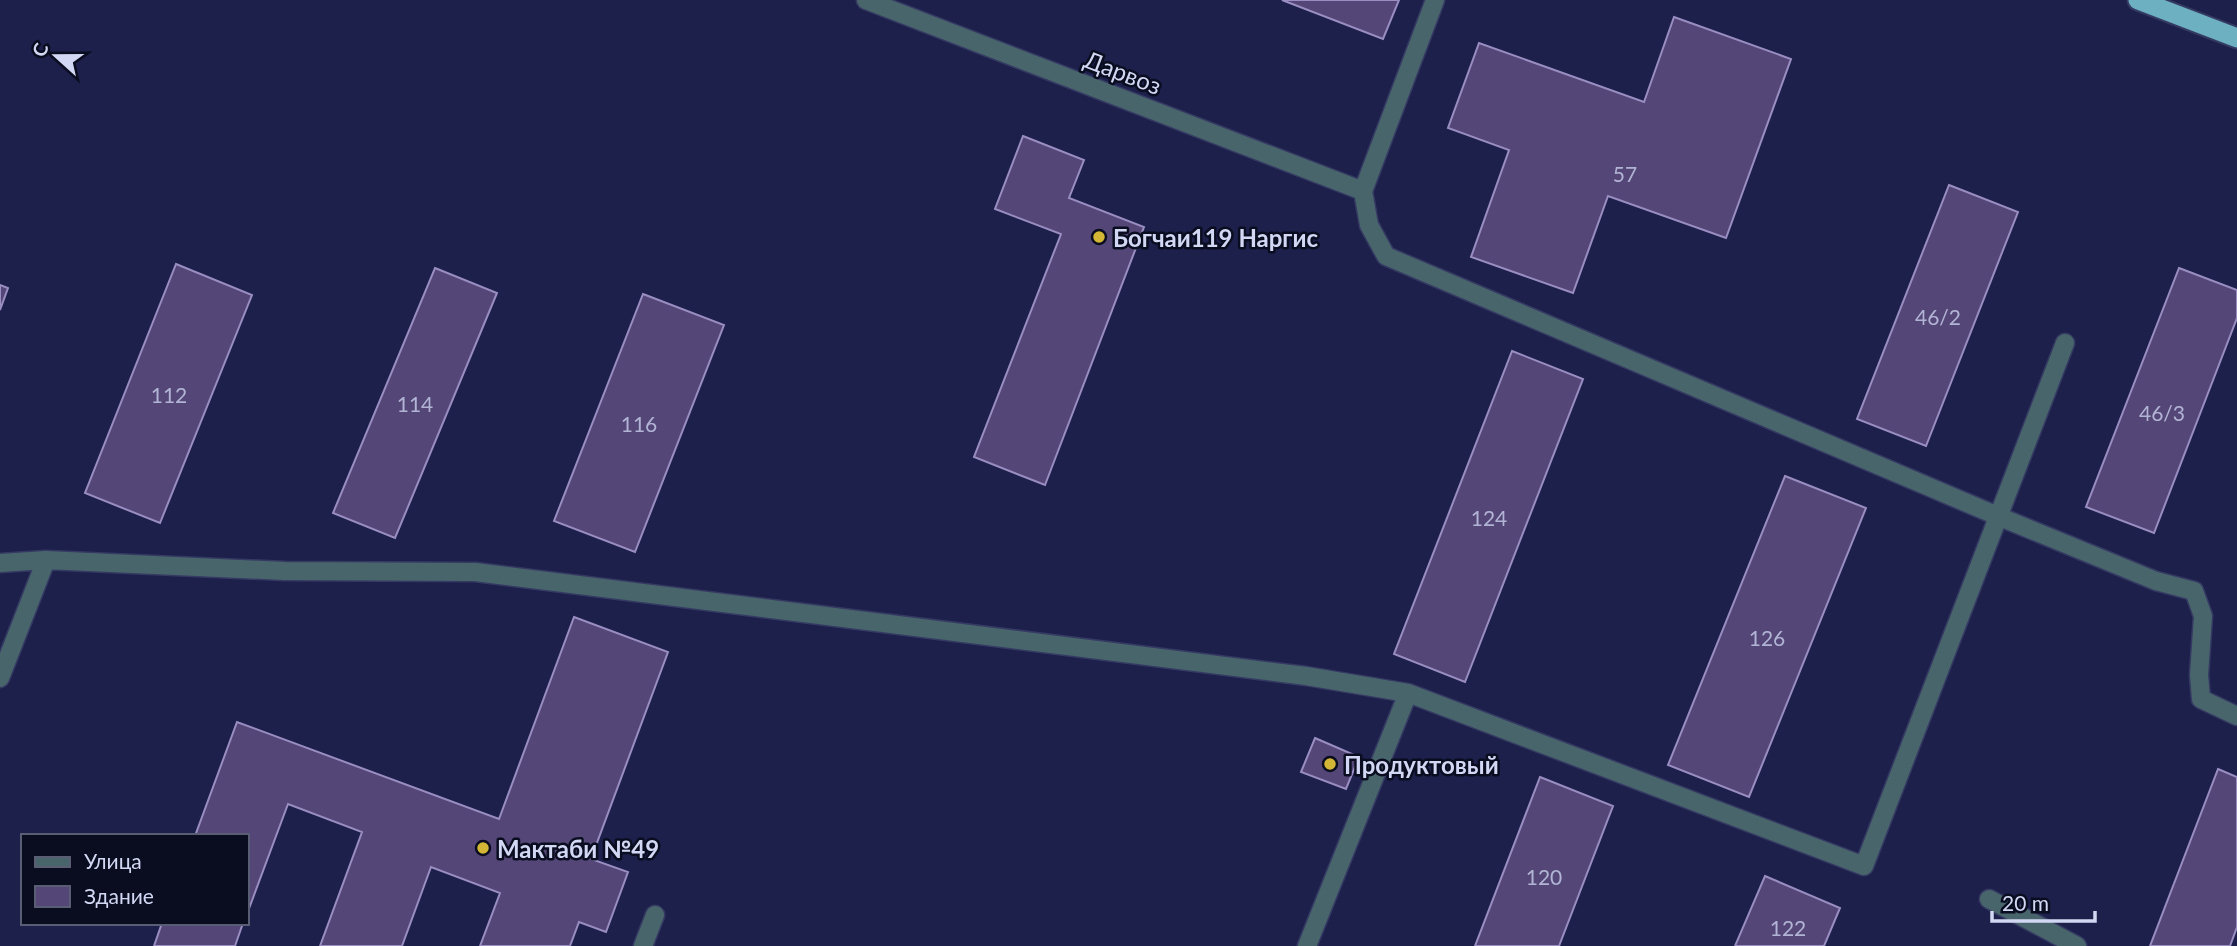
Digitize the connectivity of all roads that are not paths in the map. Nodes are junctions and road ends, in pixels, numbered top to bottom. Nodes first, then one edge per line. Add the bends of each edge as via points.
1 (866, 0) edge
2 (1435, 0) edge
3 (2138, 0) edge
4 (2237, 38) edge
5 (1363, 191) junction
6 (2065, 342) dead end
7 (2000, 517) junction
8 (46, 560) junction
9 (0, 563) edge
10 (0, 678) edge
11 (1408, 693) junction
12 (2237, 716) edge
13 (1989, 899) dead end
14 (655, 915) dead end
15 (643, 946) edge
16 (1307, 946) edge
17 (2077, 946) edge

1 - 5 street, Дарвоз
2 - 5 street
3 - 4 highway
5 - 7 street via 1369,225 1386,257
6 - 7 street
7 - 11 street via 1864,866
7 - 12 street via 2155,581 2194,591 2203,616 2201,699
8 - 9 street
8 - 10 street
8 - 11 street via 285,572 475,572 1266,670
11 - 16 street
13 - 17 street
14 - 15 street

